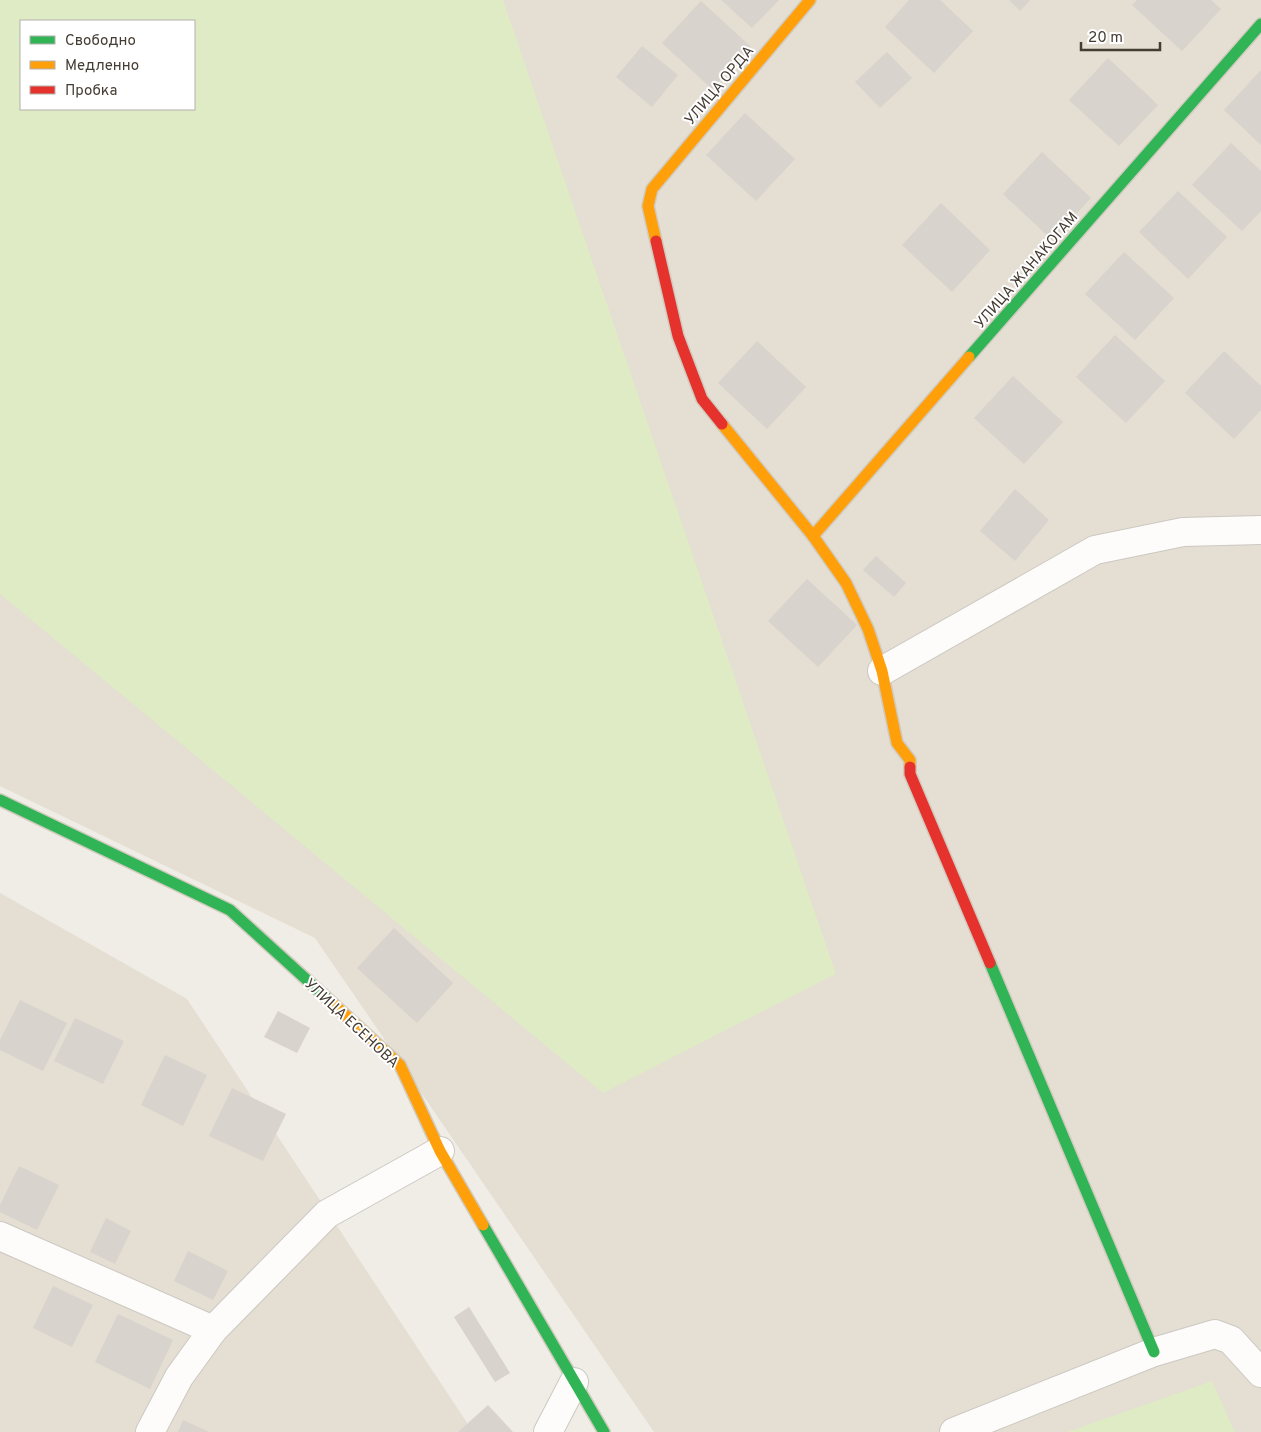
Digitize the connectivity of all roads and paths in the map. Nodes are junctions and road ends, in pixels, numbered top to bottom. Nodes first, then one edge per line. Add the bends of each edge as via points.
1 (810, 0) edge
2 (1261, 24) edge
3 (1261, 530) edge
4 (813, 536) junction
5 (882, 670) junction
6 (0, 800) edge
7 (440, 1151) junction
8 (0, 1236) edge
9 (213, 1330) junction
10 (1154, 1352) junction
11 (1261, 1373) edge
12 (574, 1382) junction
13 (150, 1432) edge
14 (548, 1432) edge
15 (604, 1432) edge
16 (954, 1432) edge

1 - 4 street, УЛИЦА ОРДА via 652,189 648,206 678,336 702,399
2 - 4 street, УЛИЦА ЖАНАКОГАМ
3 - 5 street via 1183,532 1095,550
4 - 5 street via 846,583 868,629
5 - 10 street via 897,743 910,760 910,774
6 - 7 street, УЛИЦА ЕСЕНОВА via 230,910 400,1065
7 - 9 street via 327,1214
7 - 12 street, УЛИЦА ЕСЕНОВА
8 - 9 street
9 - 13 street via 179,1377
10 - 11 street via 1215,1334 1231,1340
10 - 16 street
12 - 14 street
12 - 15 street, УЛИЦА ЕСЕНОВА

